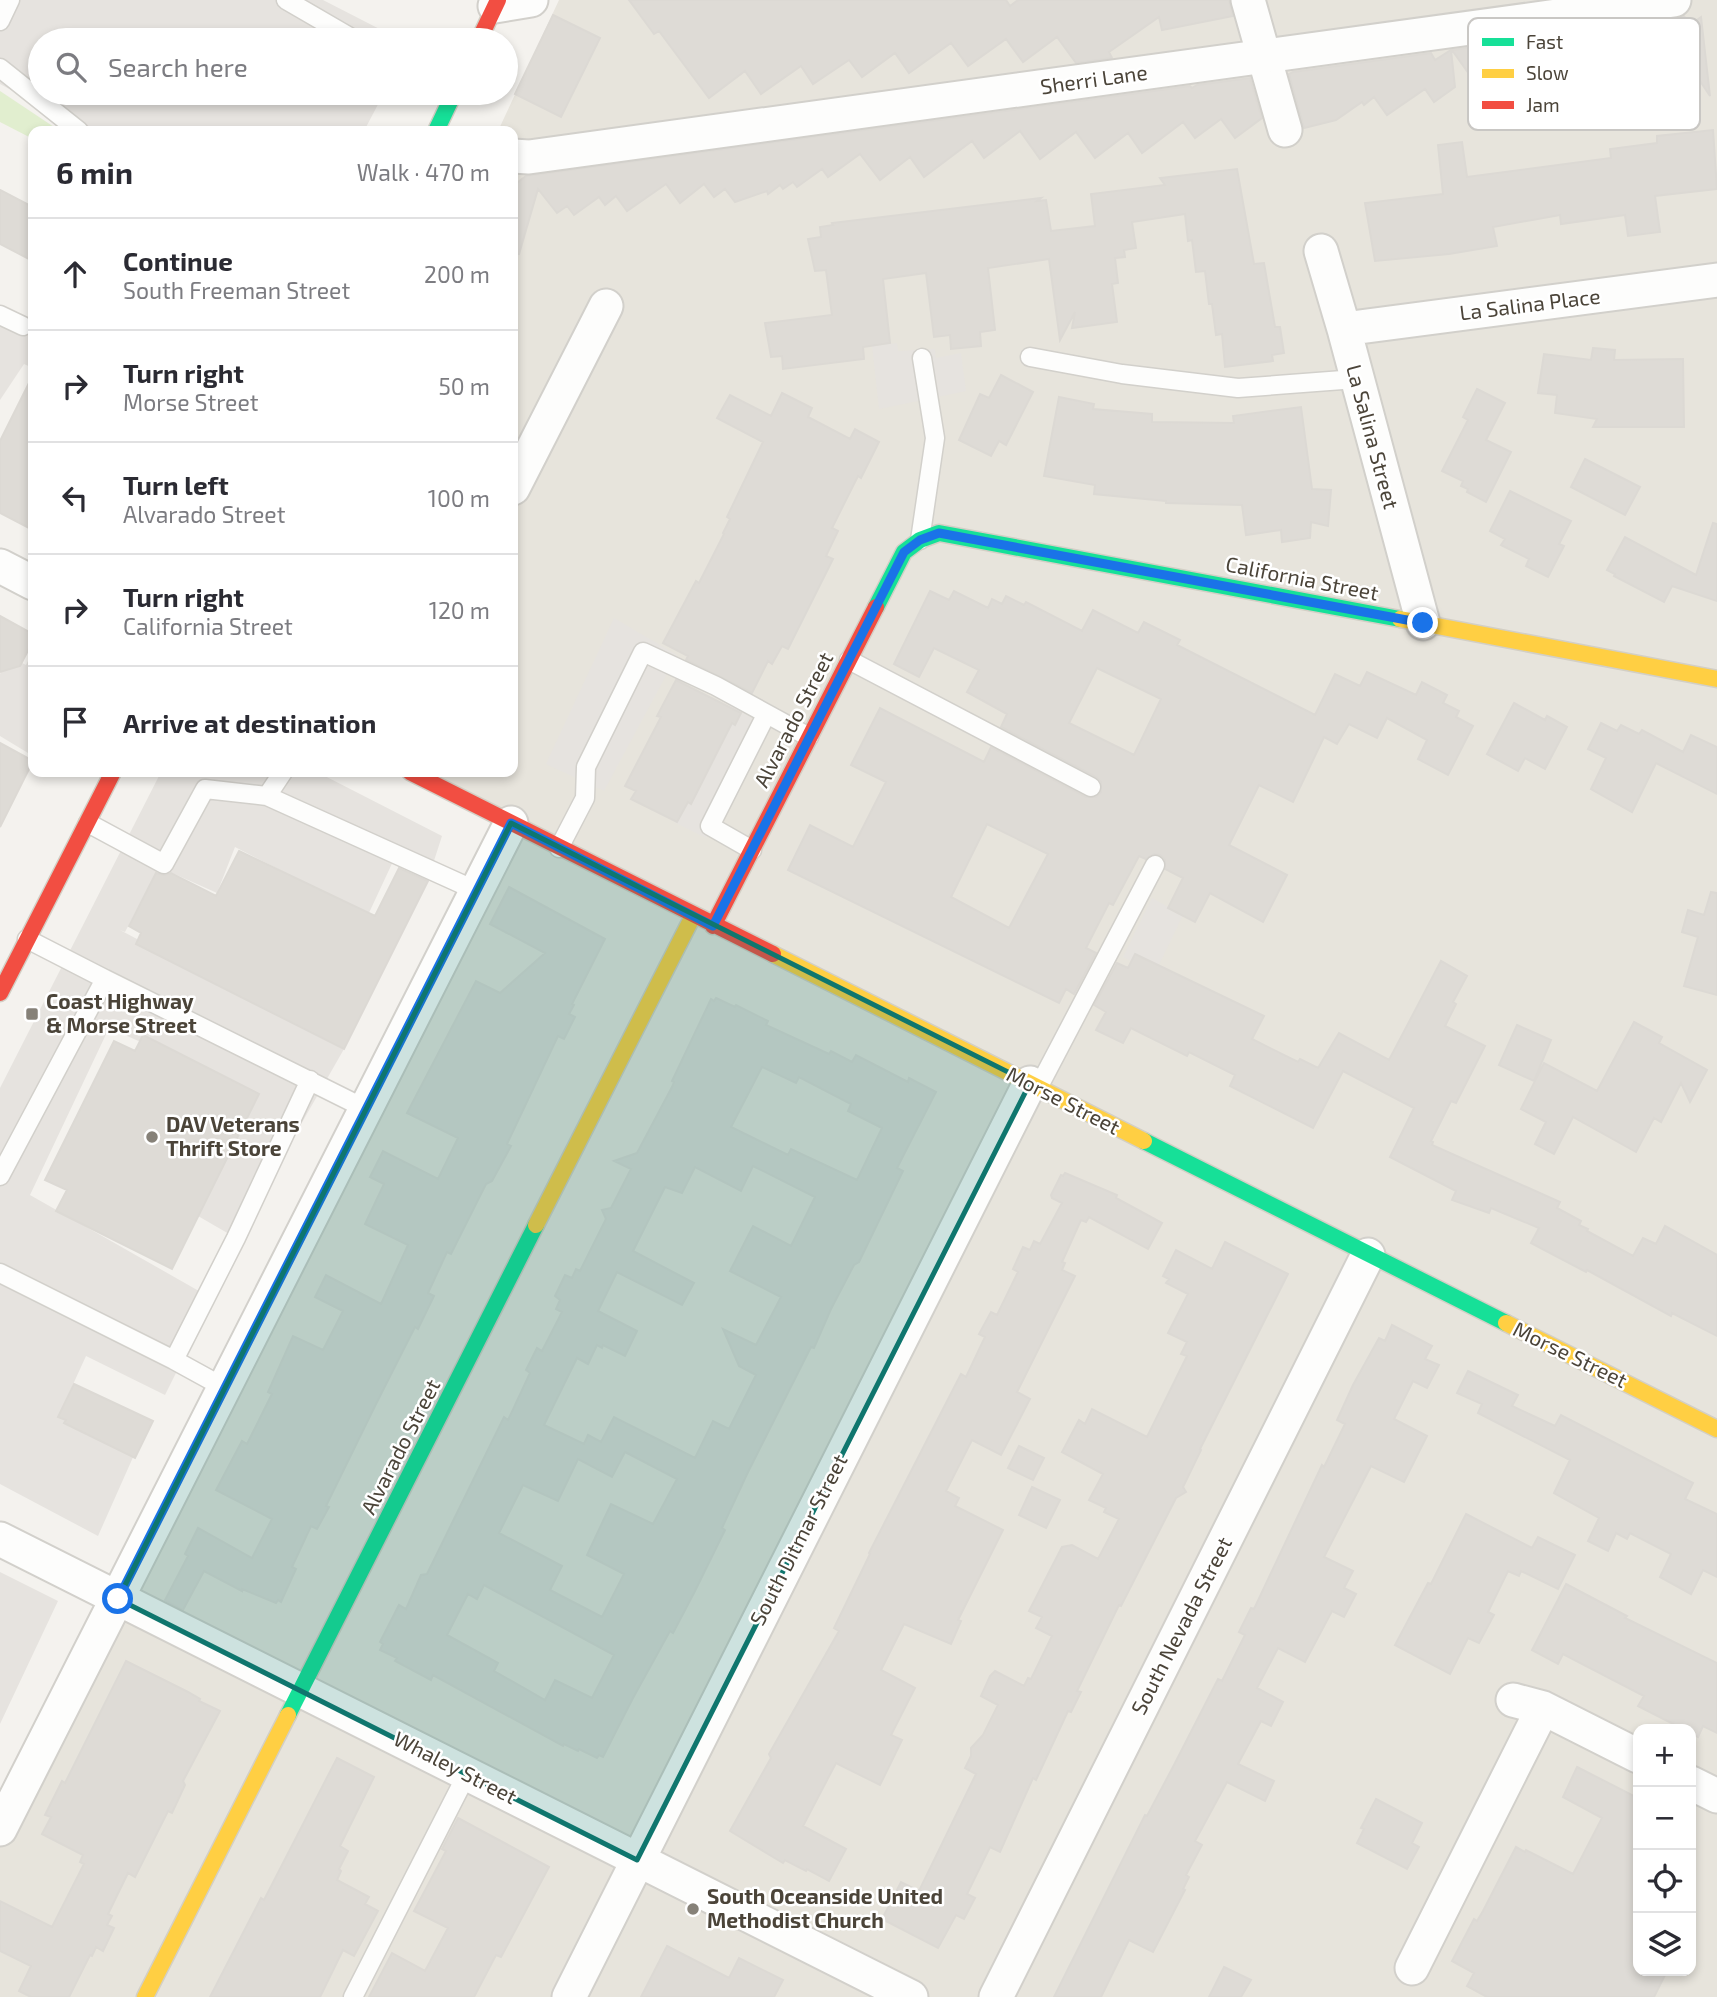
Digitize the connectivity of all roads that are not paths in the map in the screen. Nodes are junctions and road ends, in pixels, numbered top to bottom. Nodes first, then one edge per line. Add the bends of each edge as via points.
1 (10, 0) edge
2 (286, 0) edge
3 (531, 0) edge
4 (1248, 0) edge
5 (1674, 0) edge
6 (497, 3) edge
7 (1545, 18) edge
8 (0, 21) edge
9 (334, 28) edge
10 (485, 28) edge
11 (1468, 29) edge
12 (1265, 57) junction
13 (0, 68) edge
14 (28, 90) edge
15 (46, 105) edge
16 (445, 105) edge
17 (73, 126) edge
18 (438, 126) edge
19 (1286, 130) dead end
20 (518, 156) edge
21 (1321, 251) dead end
22 (1717, 280) edge
23 (606, 306) dead end
24 (0, 315) edge
25 (23, 326) dead end
26 (1344, 329) junction
27 (1030, 357) dead end
28 (922, 358) dead end
29 (1356, 379) junction
30 (518, 478) edge
31 (920, 540) junction
32 (0, 566) edge
33 (28, 580) edge
34 (1423, 623) junction
35 (849, 660) junction
36 (1717, 680) edge
37 (766, 715) junction
38 (809, 737) junction
39 (111, 777) edge
40 (280, 777) edge
41 (420, 777) edge
42 (1091, 787) dead end
43 (267, 796) junction
44 (88, 823) junction
45 (511, 823) junction
46 (559, 848) junction
47 (752, 850) junction
48 (1155, 865) dead end
49 (477, 891) junction
50 (693, 916) junction
51 (713, 926) junction
52 (27, 939) junction
53 (105, 979) junction
54 (0, 993) edge
55 (310, 1080) junction
56 (1034, 1086) junction
57 (366, 1109) junction
58 (0, 1176) edge
59 (1368, 1255) junction
60 (0, 1273) edge
61 (174, 1360) junction
62 (225, 1388) junction
63 (1717, 1429) edge
64 (0, 1539) edge
65 (118, 1599) junction
66 (302, 1691) junction
67 (1633, 1754) edge
68 (467, 1774) junction
69 (1696, 1786) edge
70 (1717, 1796) edge
71 (0, 1829) edge
72 (637, 1860) junction
73 (1412, 1968) dead end
74 (145, 1997) edge
75 (353, 1997) edge
76 (569, 1997) edge
77 (911, 1997) edge
78 (996, 1997) edge

1 - 8 lane
2 - 9 lane
3 - 6 street
4 - 12 street
5 - 7 street, Sherri Lane
6 - 10 street
11 - 12 street, Sherri Lane
12 - 19 street
12 - 20 street, Sherri Lane
13 - 14 lane
15 - 17 lane
16 - 18 street
21 - 26 street, La Salina Street
22 - 26 street, La Salina Place
23 - 30 street
24 - 25 lane
26 - 29 street, La Salina Street
27 - 29 lane via 1238,388
28 - 31 lane via 935,438
29 - 34 street, La Salina Street
31 - 34 street, California Street via 939,533
31 - 35 street, Alvarado Street via 904,552
32 - 33 street
34 - 36 street, California Street
35 - 38 street, Alvarado Street
35 - 42 lane
37 - 38 lane
37 - 46 lane via 643,652 586,767 585,798
37 - 47 lane via 710,827
38 - 47 street, Alvarado Street
39 - 44 street
40 - 43 lane
41 - 45 street, Morse Street
43 - 44 lane via 205,789 164,864
43 - 49 lane
44 - 52 street
45 - 46 street, Morse Street
45 - 49 street
46 - 50 street, Morse Street
47 - 51 street, Alvarado Street
48 - 56 lane
49 - 57 street
50 - 51 street, Morse Street
50 - 66 street, Alvarado Street
51 - 56 street, Morse Street
52 - 53 lane
52 - 54 street
53 - 55 lane
53 - 58 lane
55 - 57 lane
55 - 61 lane
56 - 59 street, Morse Street
56 - 72 street, South Ditmar Street
57 - 62 street
59 - 63 street, Morse Street
59 - 78 street, South Nevada Street
60 - 61 lane
61 - 62 lane
62 - 65 street
64 - 65 street, Whaley Street
65 - 66 street, Whaley Street
65 - 71 street
66 - 68 street, Whaley Street
66 - 74 street, Alvarado Street
67 - 73 street via 1528,1704
68 - 72 street, Whaley Street
68 - 75 lane
69 - 70 street
72 - 76 street, South Ditmar Street
72 - 77 street, Whaley Street

